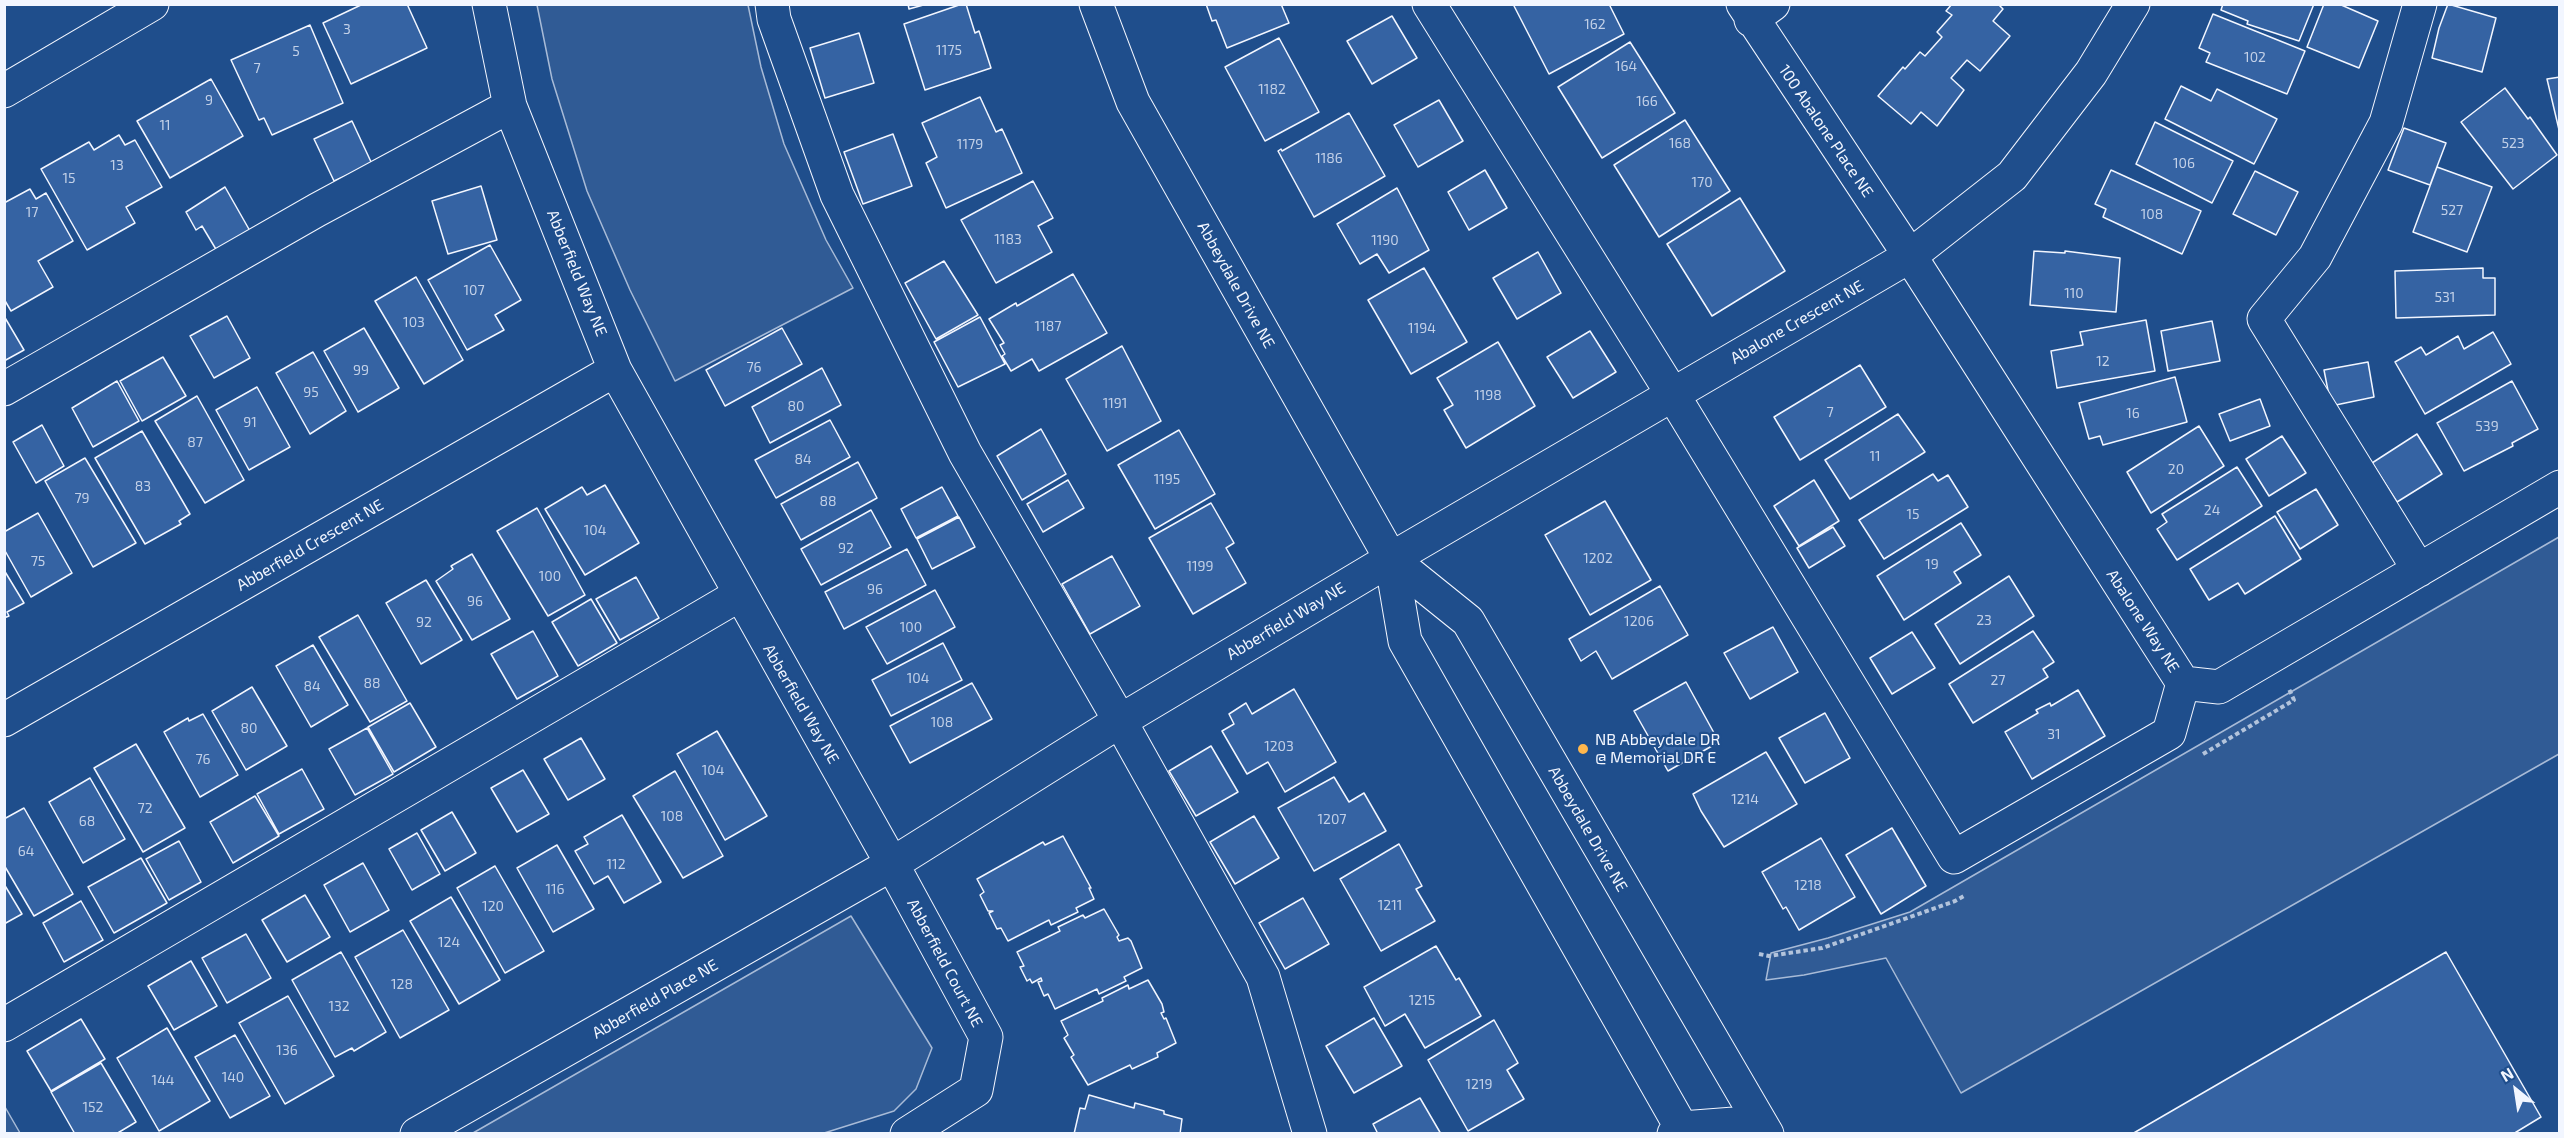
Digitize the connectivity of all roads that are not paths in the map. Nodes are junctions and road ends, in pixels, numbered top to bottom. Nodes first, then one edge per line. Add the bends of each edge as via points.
1 (152, 4) edge
2 (489, 4) edge
3 (772, 4) edge
4 (1096, 4) edge
5 (1429, 4) edge
6 (2133, 4) edge
7 (2420, 4) edge
8 (1756, 10) edge
9 (4, 91) edge
10 (510, 106) junction
11 (1910, 256) junction
12 (615, 370) junction
13 (4, 389) edge
14 (1672, 395) junction
15 (2559, 487) edge
16 (1391, 559) junction
17 (2419, 570) junction
18 (740, 595) junction
19 (2183, 683) junction
20 (4, 720) edge
21 (1120, 721) junction
22 (892, 864) junction
23 (4, 1024) edge
24 (1760, 1130) edge
25 (1680, 1132) edge
26 (417, 1134) edge
27 (907, 1134) edge
28 (1310, 1134) edge

1 - 9 street
2 - 10 street, Abberfield Way NE
3 - 21 street via 837,195 964,453
4 - 16 street, Abbeydale Drive NE via 1133,102
5 - 14 street
6 - 11 street, Abalone Crescent NE via 2091,73 2012,176
7 - 17 street via 2386,123 2315,257 2264,319
8 - 11 street, 100 Abalone Place NE
10 - 12 street, Abberfield Way NE
10 - 13 street via 307,216
11 - 14 street, Abalone Crescent NE
11 - 19 street, Abalone Way NE
12 - 18 street, Abberfield Way NE
12 - 20 street, Abberfield Crescent NE
14 - 16 street, Abalone Crescent NE
14 - 19 street via 1954,857 2169,733
15 - 17 street, Abalone Way NE
16 - 21 street, Abberfield Way NE
16 - 24 street, Abbeydale Drive NE via 1468,621
16 - 25 street, Abbeydale Drive NE via 1405,641
17 - 19 street, Abalone Way NE via 2219,687
18 - 22 street, Abberfield Way NE
18 - 23 street
21 - 22 street, Abberfield Way NE
21 - 28 street via 1263,977
22 - 26 street, Abberfield Place NE
22 - 27 street, Abberfield Court NE via 986,1037 976,1090
24 - 25 street

